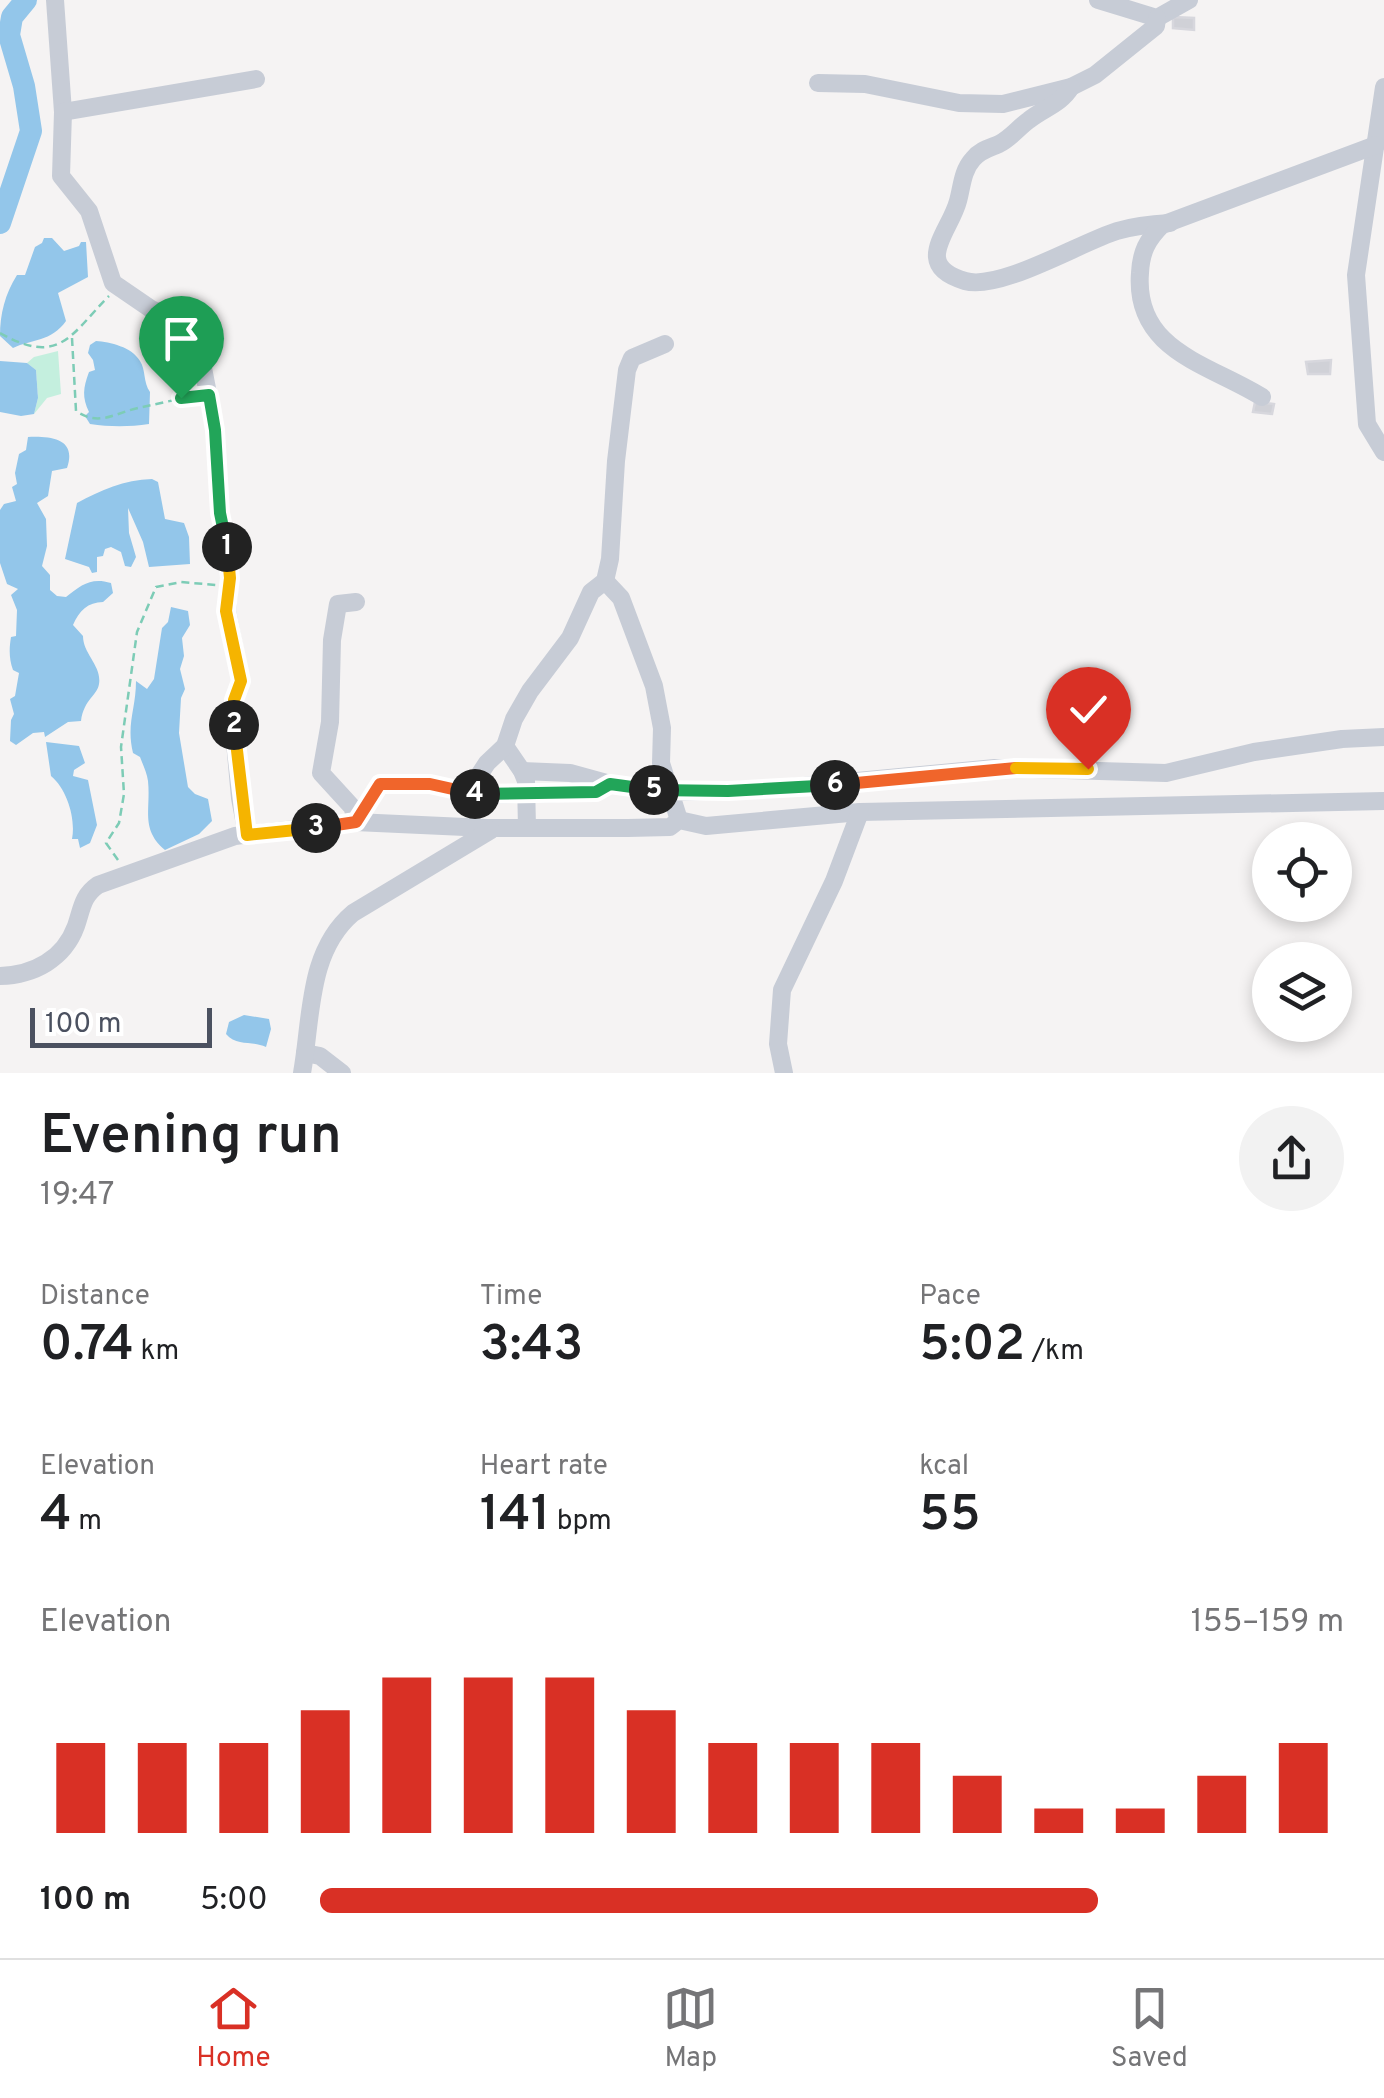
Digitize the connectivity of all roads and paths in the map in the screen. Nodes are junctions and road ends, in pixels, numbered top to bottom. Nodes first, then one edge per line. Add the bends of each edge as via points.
1 (55, 0) edge
2 (1098, 0) edge
3 (1190, 0) edge
4 (1158, 18) junction
5 (256, 80) dead end
6 (818, 83) dead end
7 (1071, 87) junction
8 (1383, 95) edge
9 (63, 112) junction
10 (1376, 145) junction
11 (1170, 222) junction
12 (113, 283) junction
13 (0, 334) edge
14 (72, 338) junction
15 (665, 344) dead end
16 (209, 395) junction
17 (1262, 397) dead end
18 (1384, 401) edge
19 (1364, 404) junction
20 (1384, 452) edge
21 (230, 578) junction
22 (605, 581) junction
23 (356, 602) dead end
24 (1384, 737) edge
25 (505, 746) junction
26 (522, 771) junction
27 (610, 784) junction
28 (468, 792) junction
29 (668, 792) junction
30 (528, 794) junction
31 (1384, 801) edge
32 (860, 812) junction
33 (679, 820) junction
34 (356, 822) junction
35 (494, 828) junction
36 (528, 828) junction
37 (247, 835) junction
38 (139, 871) junction
39 (0, 976) edge
40 (306, 1053) junction
41 (302, 1073) edge
42 (342, 1073) edge
43 (784, 1073) edge

1 - 9 street
2 - 4 street
3 - 4 street
4 - 7 street via 1134,46
5 - 9 street
6 - 7 street via 865,84 987,105
7 - 11 street via 971,161 938,238 939,263 954,277 979,284 1116,231
8 - 10 street
9 - 12 street via 60,176 89,212
10 - 11 street
10 - 19 street via 1356,275
11 - 17 street via 1159,226 1141,252 1138,293 1149,323 1176,350
12 - 14 path
12 - 16 street via 174,318 204,368
13 - 14 path via 25,348
14 - 16 path via 80,415 105,420
15 - 22 street via 632,358 627,370
16 - 21 street
18 - 19 street
19 - 20 street
21 - 37 street via 226,611 241,681 234,720
21 - 38 path via 223,584 156,587 137,632 121,747 124,794 119,824 106,844 127,870
22 - 25 street via 591,592 570,638 530,690
22 - 29 street via 621,598 654,686
23 - 34 street via 338,604 333,626 321,773 353,808
24 - 29 street via 1270,749 1166,773 995,768
25 - 26 street
25 - 28 street
26 - 27 street via 570,773
26 - 30 street
27 - 29 street
27 - 30 street via 596,792
28 - 30 street
28 - 34 street via 380,784
29 - 33 street
30 - 36 street
31 - 32 street
32 - 33 street via 706,826
32 - 43 street via 782,990 778,1044
33 - 36 street via 670,827
34 - 35 street
34 - 37 street
35 - 36 street
35 - 40 street via 353,913 336,930 322,954
37 - 38 street
38 - 39 street via 88,892 70,942 56,958 32,971
40 - 41 street
40 - 42 street

